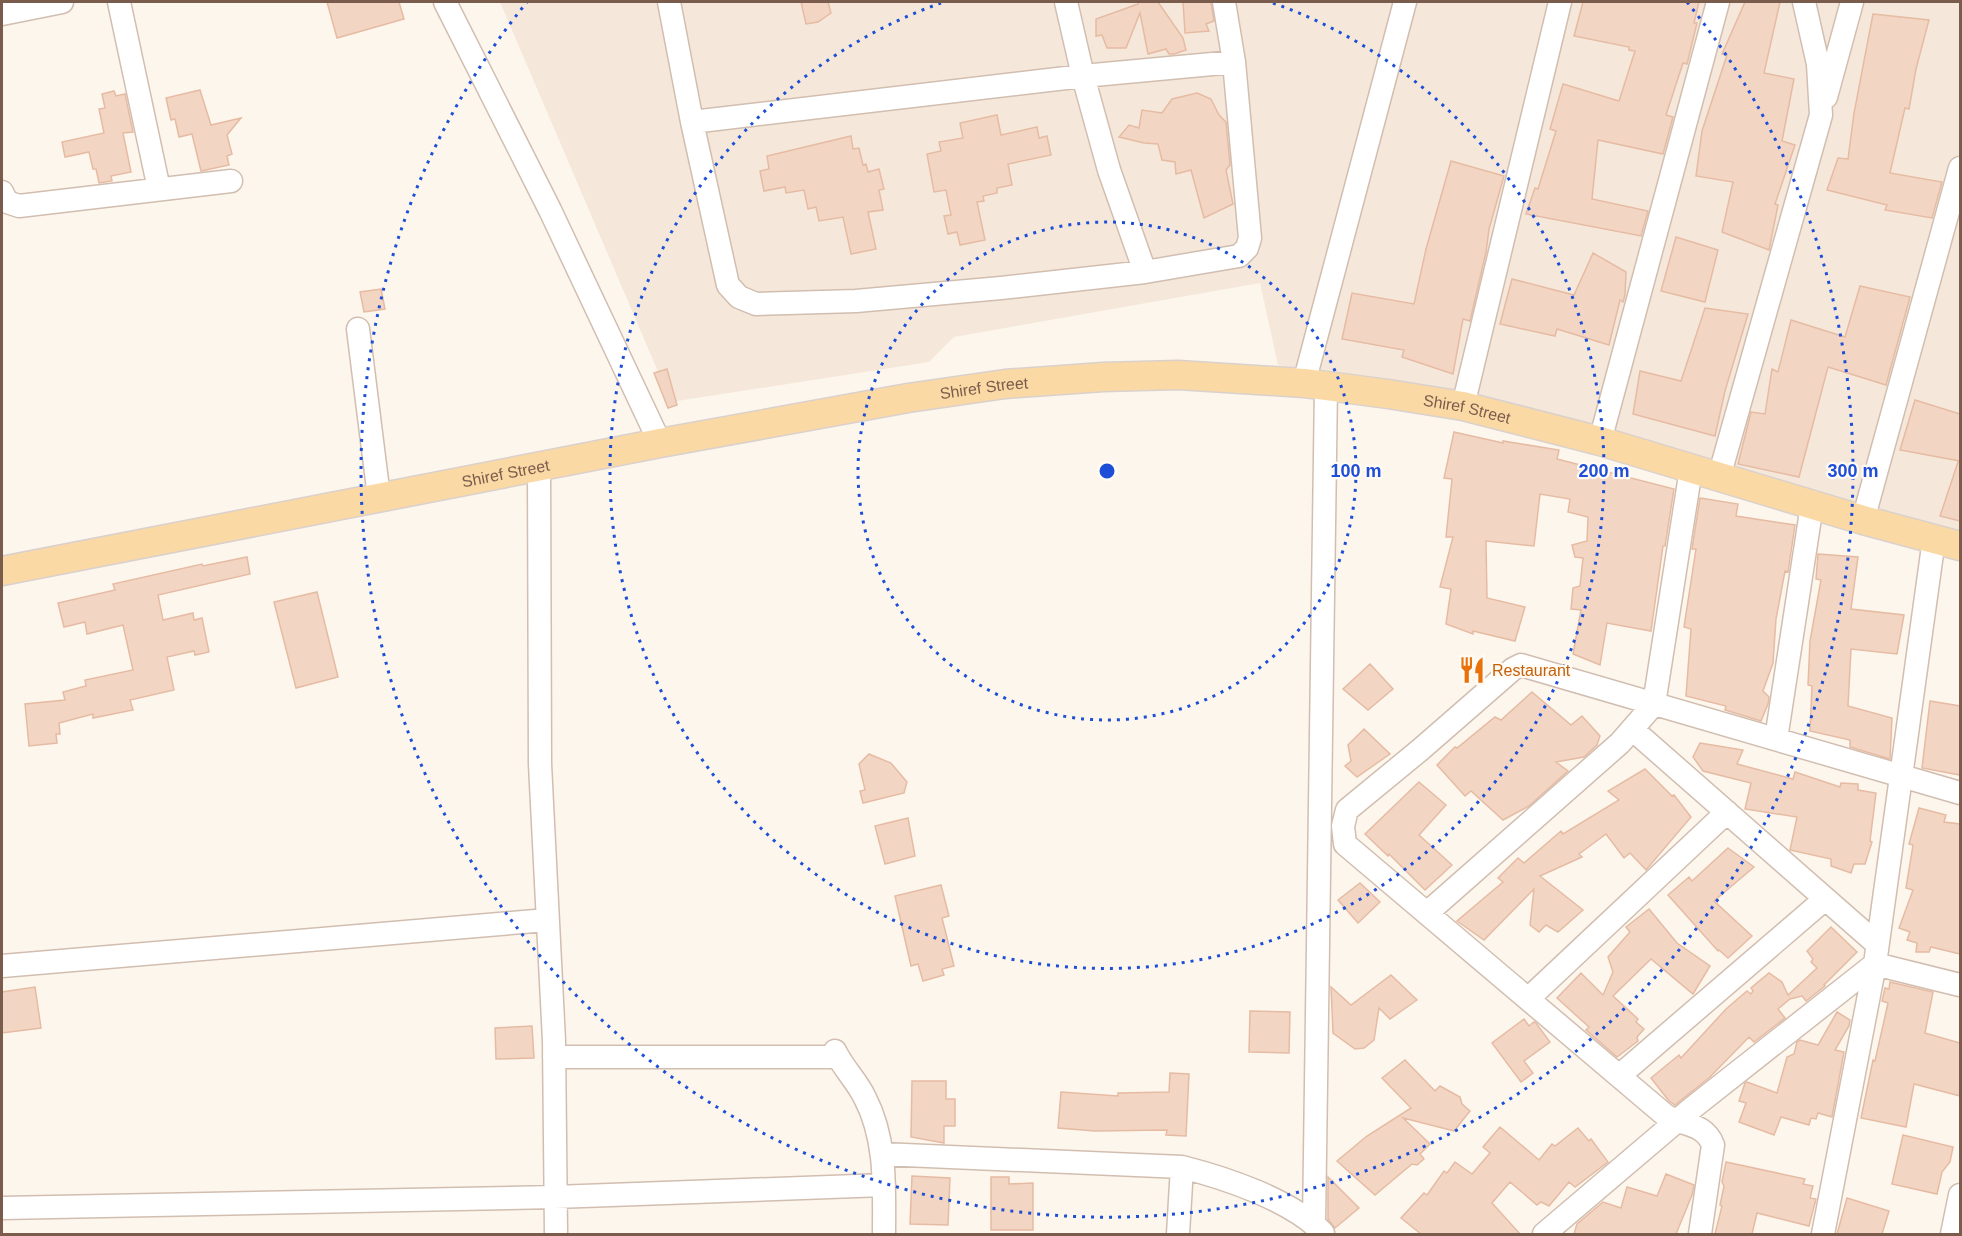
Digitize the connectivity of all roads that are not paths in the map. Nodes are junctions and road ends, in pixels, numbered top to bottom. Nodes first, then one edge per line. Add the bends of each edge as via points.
1 (62, 2) edge
2 (119, 2) edge
3 (445, 2) edge
4 (669, 2) edge
5 (1066, 2) edge
6 (1224, 2) edge
7 (1405, 2) edge
8 (1560, 2) edge
9 (1718, 2) edge
10 (1804, 2) edge
11 (1852, 2) edge
12 (2, 14) edge
13 (1234, 62) junction
14 (1083, 76) junction
15 (1821, 115) junction
16 (692, 123) junction
17 (1960, 168) edge
18 (231, 181) dead end
19 (159, 189) junction
20 (2, 192) edge
21 (1145, 272) junction
22 (358, 329) dead end
23 (1315, 385) junction
24 (1462, 406) junction
25 (1600, 441) junction
26 (660, 443) junction
27 (539, 466) junction
28 (1691, 469) junction
29 (1719, 477) junction
30 (379, 497) junction
31 (1812, 505) junction
32 (1863, 520) junction
33 (1947, 542) edge
34 (2, 571) edge
35 (1654, 704) junction
36 (1632, 729) junction
37 (1776, 739) junction
38 (1902, 776) junction
39 (1960, 793) edge
40 (1727, 812) junction
41 (1825, 899) junction
42 (1427, 913) junction
43 (548, 920) junction
44 (1876, 954) junction
45 (2, 966) edge
46 (1960, 985) edge
47 (1528, 999) junction
48 (554, 1057) junction
49 (1619, 1076) junction
50 (1679, 1120) junction
51 (882, 1154) junction
52 (1182, 1167) junction
53 (884, 1185) junction
54 (555, 1197) junction
55 (1960, 1202) edge
56 (2, 1208) edge
57 (1314, 1228) edge
58 (556, 1234) edge
59 (884, 1234) edge
60 (1178, 1234) edge
61 (1544, 1234) edge
62 (1700, 1234) edge
63 (1823, 1234) edge
64 (1952, 1234) edge

1 - 12 street
2 - 19 street
3 - 26 street via 550,210
4 - 16 street
5 - 14 street
6 - 13 street
7 - 23 street
8 - 24 street
9 - 25 street
10 - 15 street via 1818,64
11 - 15 street
13 - 14 street
13 - 21 street via 1250,238 1247,248 1231,258
14 - 16 street
14 - 21 street via 1108,170
15 - 29 street
16 - 21 street via 728,285 739,297 756,304 867,300
17 - 32 street
18 - 19 street
19 - 20 street via 19,206 7,202
22 - 30 street
23 - 24 main road, Shiref Street
23 - 26 main road, Shiref Street via 1178,375 1005,384
23 - 57 street
24 - 25 main road, Shiref Street
25 - 28 main road, Shiref Street
26 - 27 main road, Shiref Street
27 - 30 main road, Shiref Street
27 - 43 street via 540,764
28 - 29 main road, Shiref Street
28 - 35 street
29 - 31 main road, Shiref Street
30 - 34 main road, Shiref Street
31 - 32 main road, Shiref Street
31 - 37 street
32 - 33 main road, Shiref Street
33 - 38 street
35 - 36 street
35 - 37 street
35 - 42 street via 1519,666 1347,810 1343,826 1345,844
36 - 40 street
36 - 42 street
37 - 38 street
38 - 39 street
38 - 44 street
40 - 41 street
40 - 47 street
41 - 44 street
41 - 49 street
42 - 47 street
43 - 45 street
43 - 48 street
44 - 46 street
44 - 50 street
44 - 63 street
47 - 49 street
48 - 51 street via 836,1054 866,1100
48 - 54 street
49 - 50 street via 1665,1115
50 - 61 street
50 - 62 street via 1705,1131 1713,1145
51 - 52 street
51 - 53 street
52 - 57 street via 1262,1194
52 - 60 street
53 - 54 street
53 - 59 street
54 - 56 street
54 - 58 street
55 - 64 street

